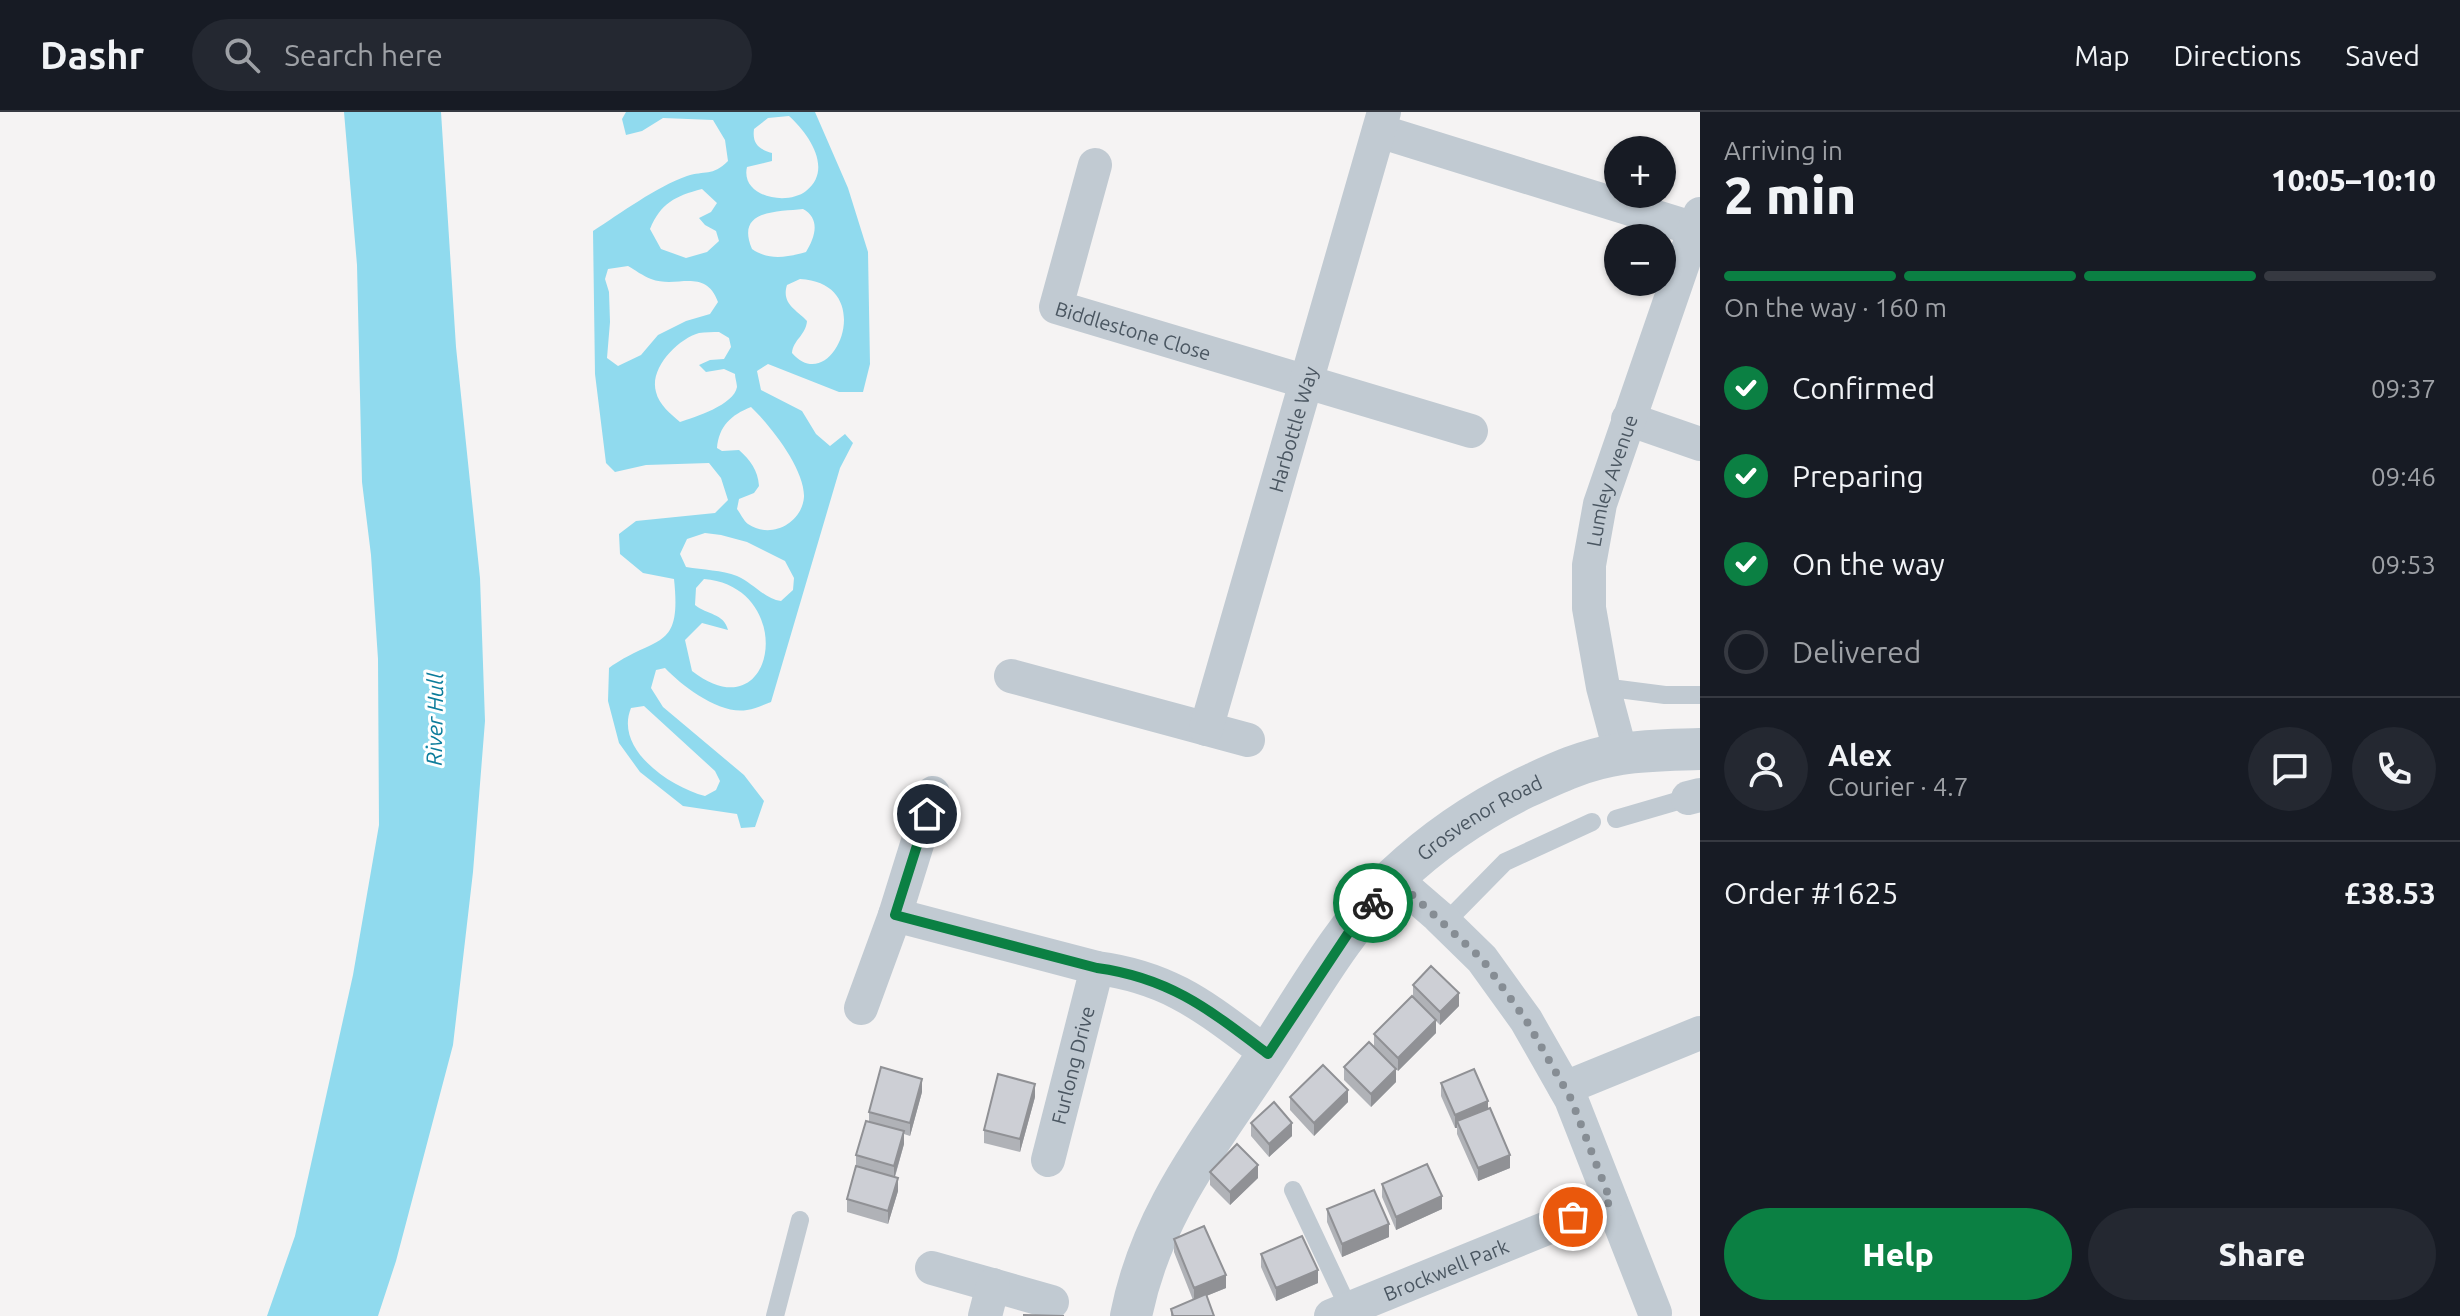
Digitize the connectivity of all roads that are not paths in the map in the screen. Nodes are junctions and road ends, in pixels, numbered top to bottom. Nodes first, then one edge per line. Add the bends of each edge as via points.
1 (1381, 121) edge
2 (1095, 165) dead end
3 (1698, 222) edge
4 (1306, 382) junction
5 (1628, 419) junction
6 (1471, 431) dead end
7 (1700, 444) edge
8 (1011, 676) dead end
9 (1603, 687) junction
10 (1700, 695) edge
11 (1206, 729) junction
12 (1248, 740) dead end
13 (1700, 749) edge
14 (1621, 754) junction
15 (933, 793) dead end
16 (1694, 796) edge
17 (1616, 819) dead end
18 (1592, 822) dead end
19 (1394, 878) junction
20 (895, 915) junction
21 (1445, 923) junction
22 (1097, 968) junction
23 (861, 1008) dead end
24 (1700, 1033) edge
25 (1268, 1054) junction
26 (1565, 1088) junction
27 (1048, 1160) dead end
28 (1293, 1190) dead end
29 (1611, 1202) junction
30 (800, 1220) dead end
31 (932, 1268) dead end
32 (989, 1300) edge
33 (1052, 1302) dead end
34 (1356, 1310) edge
35 (1655, 1314) edge
36 (775, 1316) edge
37 (1131, 1316) edge

1 - 3 street, Harbottle Way
1 - 4 street, Harbottle Way
2 - 4 street, Biddlestone Close via 1056,307
3 - 5 street, Lumley Avenue
4 - 6 street
4 - 11 street, Harbottle Way
5 - 7 street
5 - 9 street, Lumley Avenue via 1600,504 1589,565 1589,608
8 - 11 street
9 - 10 lane
9 - 14 street, Lumley Avenue
11 - 12 street
13 - 14 street, Grosvenor Road
14 - 19 street, Grosvenor Road via 1572,765 1513,793 1454,827
15 - 20 street
16 - 17 lane
18 - 21 lane via 1505,862
19 - 21 street
19 - 25 street, Grosvenor Road via 1353,926
20 - 22 street
20 - 23 street
21 - 26 street via 1482,959
22 - 25 street via 1126,972 1191,997
22 - 27 street, Furlong Drive
24 - 26 street
25 - 37 street, Grosvenor Road via 1188,1173 1157,1230
26 - 29 street
28 - 34 lane
29 - 34 street, Brockwell Park
29 - 35 street
30 - 36 lane
31 - 32 street
32 - 33 street

